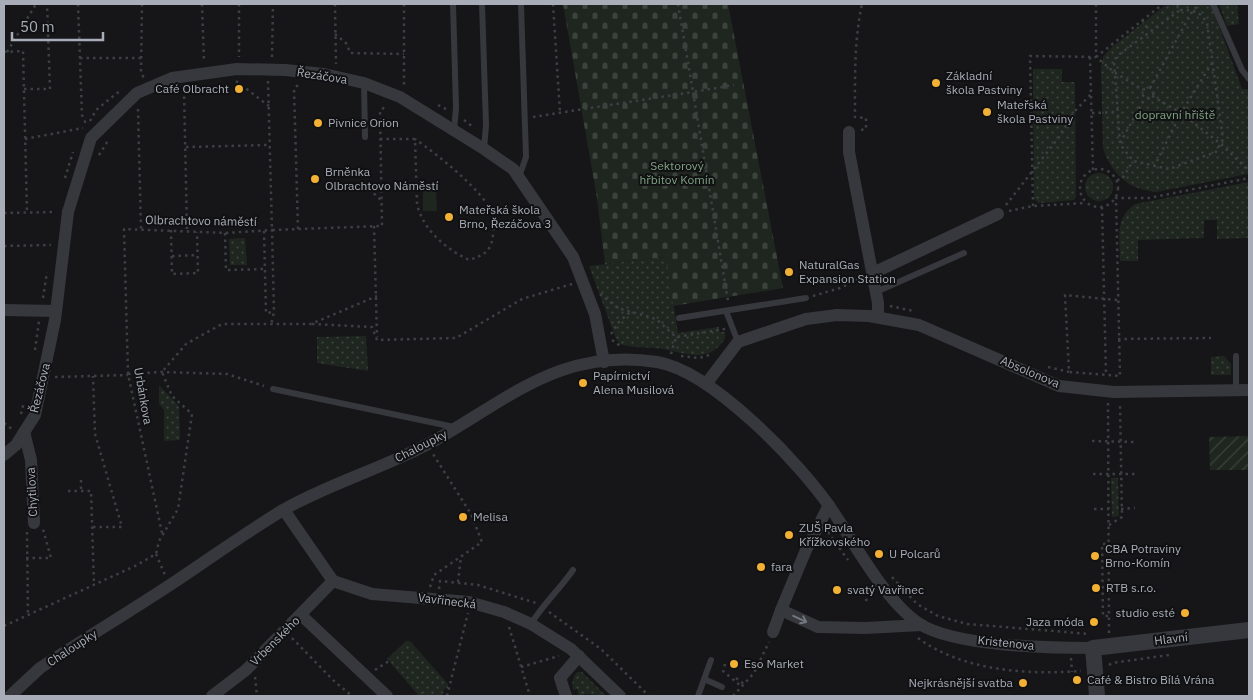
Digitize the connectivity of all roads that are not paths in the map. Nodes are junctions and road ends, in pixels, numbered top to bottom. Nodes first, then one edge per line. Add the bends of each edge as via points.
1 (453, 4) edge
2 (482, 4) edge
3 (521, 4) edge
4 (1213, 4) edge
5 (1249, 79) edge
6 (364, 83) junction
7 (454, 130) junction
8 (849, 132) road end
9 (365, 136) dead end
10 (484, 149) junction
11 (518, 178) junction
12 (998, 214) road end
13 (964, 253) dead end
14 (873, 273) junction
15 (876, 292) junction
16 (806, 298) road end
17 (4, 310) edge
18 (728, 310) junction
19 (56, 311) junction
20 (878, 317) junction
21 (679, 318) dead end
22 (737, 338) junction
23 (1236, 356) dead end
24 (604, 362) junction
25 (706, 384) junction
26 (273, 389) road end
27 (1249, 390) edge
28 (1236, 391) junction
29 (18, 428) junction
30 (456, 428) junction
31 (4, 455) edge
32 (829, 505) junction
33 (284, 510) junction
34 (34, 523) road end
35 (573, 570) dead end
36 (333, 580) junction
37 (781, 610) junction
38 (301, 615) junction
39 (531, 624) junction
40 (922, 625) junction
41 (1249, 630) edge
42 (774, 632) road end
43 (1093, 648) junction
44 (579, 656) junction
45 (711, 660) dead end
46 (704, 679) junction
47 (722, 687) dead end
48 (10, 696) edge
49 (212, 696) edge
50 (387, 696) edge
51 (566, 696) edge
52 (620, 696) edge
53 (698, 696) edge
54 (1098, 696) edge

1 - 7 lane
2 - 10 lane
3 - 11 lane via 526,157
4 - 5 lane
6 - 7 street, Řezáčova via 393,94
6 - 9 lane
6 - 19 street, Řezáčova via 314,73 237,70 166,79 137,93 91,138 68,212
7 - 10 street, Řezáčova
8 - 14 street via 849,152
10 - 11 street, Řezáčova via 513,169
11 - 24 street, Řezáčova via 573,257 576,285 595,314
12 - 14 street
13 - 15 lane
14 - 15 street
15 - 20 street
16 - 18 lane
17 - 19 street
18 - 21 lane
18 - 22 lane
19 - 29 street, Řezáčova via 35,414
20 - 22 street, Absolonova via 838,315 806,319
20 - 28 street, Absolonova via 919,325 1059,386 1114,392
22 - 25 street
23 - 28 lane
24 - 25 street, Chaloupky via 659,362 680,369
24 - 30 street, Chaloupky via 570,367 542,376
25 - 32 street, Chaloupky via 774,439
26 - 30 lane
27 - 28 street, Absolonova
29 - 31 street, Řezáčova via 16,445
29 - 34 street, Chytilova via 31,460
30 - 33 street, Chaloupky via 431,443
32 - 37 street
32 - 40 street, Kristenova via 874,575 904,611
33 - 36 street
33 - 48 street, Chaloupky via 40,668
35 - 39 lane
36 - 38 street, Vrbenského
36 - 39 street, Vavřinecká via 372,594 479,604
37 -> 40 street, Kristenova via 818,627
37 - 42 street
38 - 49 street, Vrbenského via 246,670
38 - 50 street
39 - 44 street, Vavřinecká
40 - 43 street, Kristenova via 974,640
41 - 43 street, Hlavní
43 - 54 street
44 - 51 street via 560,678
44 - 52 street, Vavřinecká
45 - 46 lane
46 - 47 lane
46 - 53 lane

